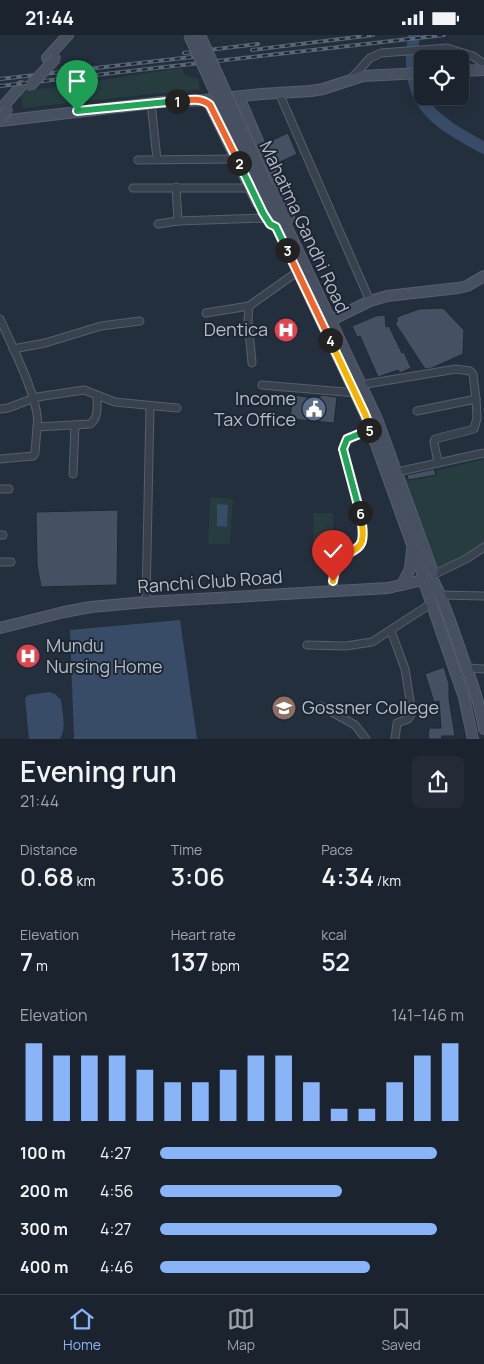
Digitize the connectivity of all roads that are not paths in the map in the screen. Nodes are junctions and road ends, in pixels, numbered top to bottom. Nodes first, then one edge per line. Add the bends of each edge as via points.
1 (68, 35) edge
2 (77, 35) edge
3 (189, 35) edge
4 (200, 35) edge
5 (51, 58) junction
6 (484, 64) edge
7 (484, 70) edge
8 (469, 71) edge
9 (414, 73) edge
10 (351, 79) junction
11 (279, 93) junction
12 (239, 97) junction
13 (205, 100) junction
14 (151, 103) junction
15 (1, 116) edge
16 (138, 159) dead end
17 (157, 159) junction
18 (237, 159) junction
19 (176, 187) junction
20 (133, 188) dead end
21 (259, 189) junction
22 (266, 218) junction
23 (178, 221) junction
24 (158, 223) dead end
25 (281, 226) junction
26 (297, 272) junction
27 (484, 276) edge
28 (370, 301) junction
29 (249, 306) junction
30 (206, 313) dead end
31 (0, 319) edge
32 (140, 321) dead end
33 (326, 323) junction
34 (14, 349) junction
35 (252, 363) dead end
36 (262, 385) dead end
37 (358, 389) junction
38 (97, 395) junction
39 (33, 398) junction
40 (476, 399) junction
41 (150, 406) junction
42 (177, 408) dead end
43 (0, 409) edge
44 (417, 411) dead end
45 (75, 426) junction
46 (38, 427) junction
47 (371, 429) junction
48 (484, 453) edge
49 (0, 459) edge
50 (438, 463) junction
51 (397, 472) junction
52 (73, 474) dead end
53 (0, 489) edge
54 (8, 489) dead end
55 (412, 545) junction
56 (484, 547) edge
57 (480, 553) edge
58 (11, 561) dead end
59 (0, 562) edge
60 (429, 578) junction
61 (402, 585) junction
62 (332, 592) junction
63 (440, 595) junction
64 (484, 596) edge
65 (146, 602) junction
66 (432, 603) junction
67 (0, 627) edge
68 (391, 631) junction
69 (307, 645) dead end
70 (467, 668) junction
71 (484, 669) edge
72 (321, 706) dead end
73 (483, 715) edge
74 (484, 729) edge
75 (366, 739) edge
76 (395, 739) edge
77 (473, 739) edge

1 - 5 main road
2 - 5 main road
3 - 21 main road, Mahatma Gandhi Road, bridge
4 - 21 main road, Mahatma Gandhi Road, bridge
5 - 15 main road
6 - 10 street via 447,49 397,51 370,57
7 - 8 main road
9 - 10 main road
10 - 11 main road via 323,89
11 - 12 main road
11 - 28 street
12 - 13 main road
12 - 25 main road via 289,216
13 - 14 main road
13 - 18 main road
14 - 15 main road
14 - 17 street
16 - 17 street
17 - 18 street
18 - 21 main road
19 - 20 street
19 - 21 street
19 - 23 street
21 - 22 main road
21 - 25 main road, Mahatma Gandhi Road
22 - 23 street
22 - 25 main road via 270,224
23 - 24 street
25 - 26 main road, Mahatma Gandhi Road
25 - 33 main road, Mahatma Gandhi Road
26 - 29 street
26 - 33 main road, Mahatma Gandhi Road
27 - 28 main road via 458,289 398,294
28 - 33 main road
29 - 30 street
29 - 35 street
31 - 34 street
32 - 34 street via 101,326
33 - 37 main road, Mahatma Gandhi Road
34 - 39 street
36 - 37 street
37 - 40 street via 456,369 473,374
37 - 47 main road, Mahatma Gandhi Road
37 - 51 main road, Mahatma Gandhi Road via 377,419
38 - 39 street via 84,390
38 - 41 street via 115,402
38 - 45 street via 93,423
39 - 43 street
39 - 46 street
40 - 44 street
40 - 50 street via 474,429 435,439
41 - 42 street
41 - 65 street
45 - 46 street
45 - 52 street
46 - 49 street via 33,456
47 - 55 main road, Mahatma Gandhi Road
47 - 62 street via 347,439 344,445 363,533 356,550 338,564
48 - 50 street
50 - 51 street
51 - 60 main road, Mahatma Gandhi Road
53 - 54 street
55 - 60 main road, Mahatma Gandhi Road
55 - 61 main road via 410,569
56 - 57 street
57 - 60 street
58 - 59 street
60 - 61 main road, Ranchi Club Road
60 - 63 main road, Mahatma Gandhi Road
60 - 66 main road, Mahatma Gandhi Road
61 - 62 main road, Ranchi Club Road
62 - 65 main road, Ranchi Club Road
63 - 64 street
63 - 70 main road, Mahatma Gandhi Road
65 - 67 main road, Ranchi Club Road via 91,607
66 - 68 street
66 - 77 main road, Mahatma Gandhi Road via 464,697
68 - 69 street via 372,642
68 - 76 street via 405,669 412,713 408,719 397,723
70 - 71 street
70 - 73 main road, Mahatma Gandhi Road
72 - 75 street via 355,725
73 - 74 main road, Mahatma Gandhi Road

